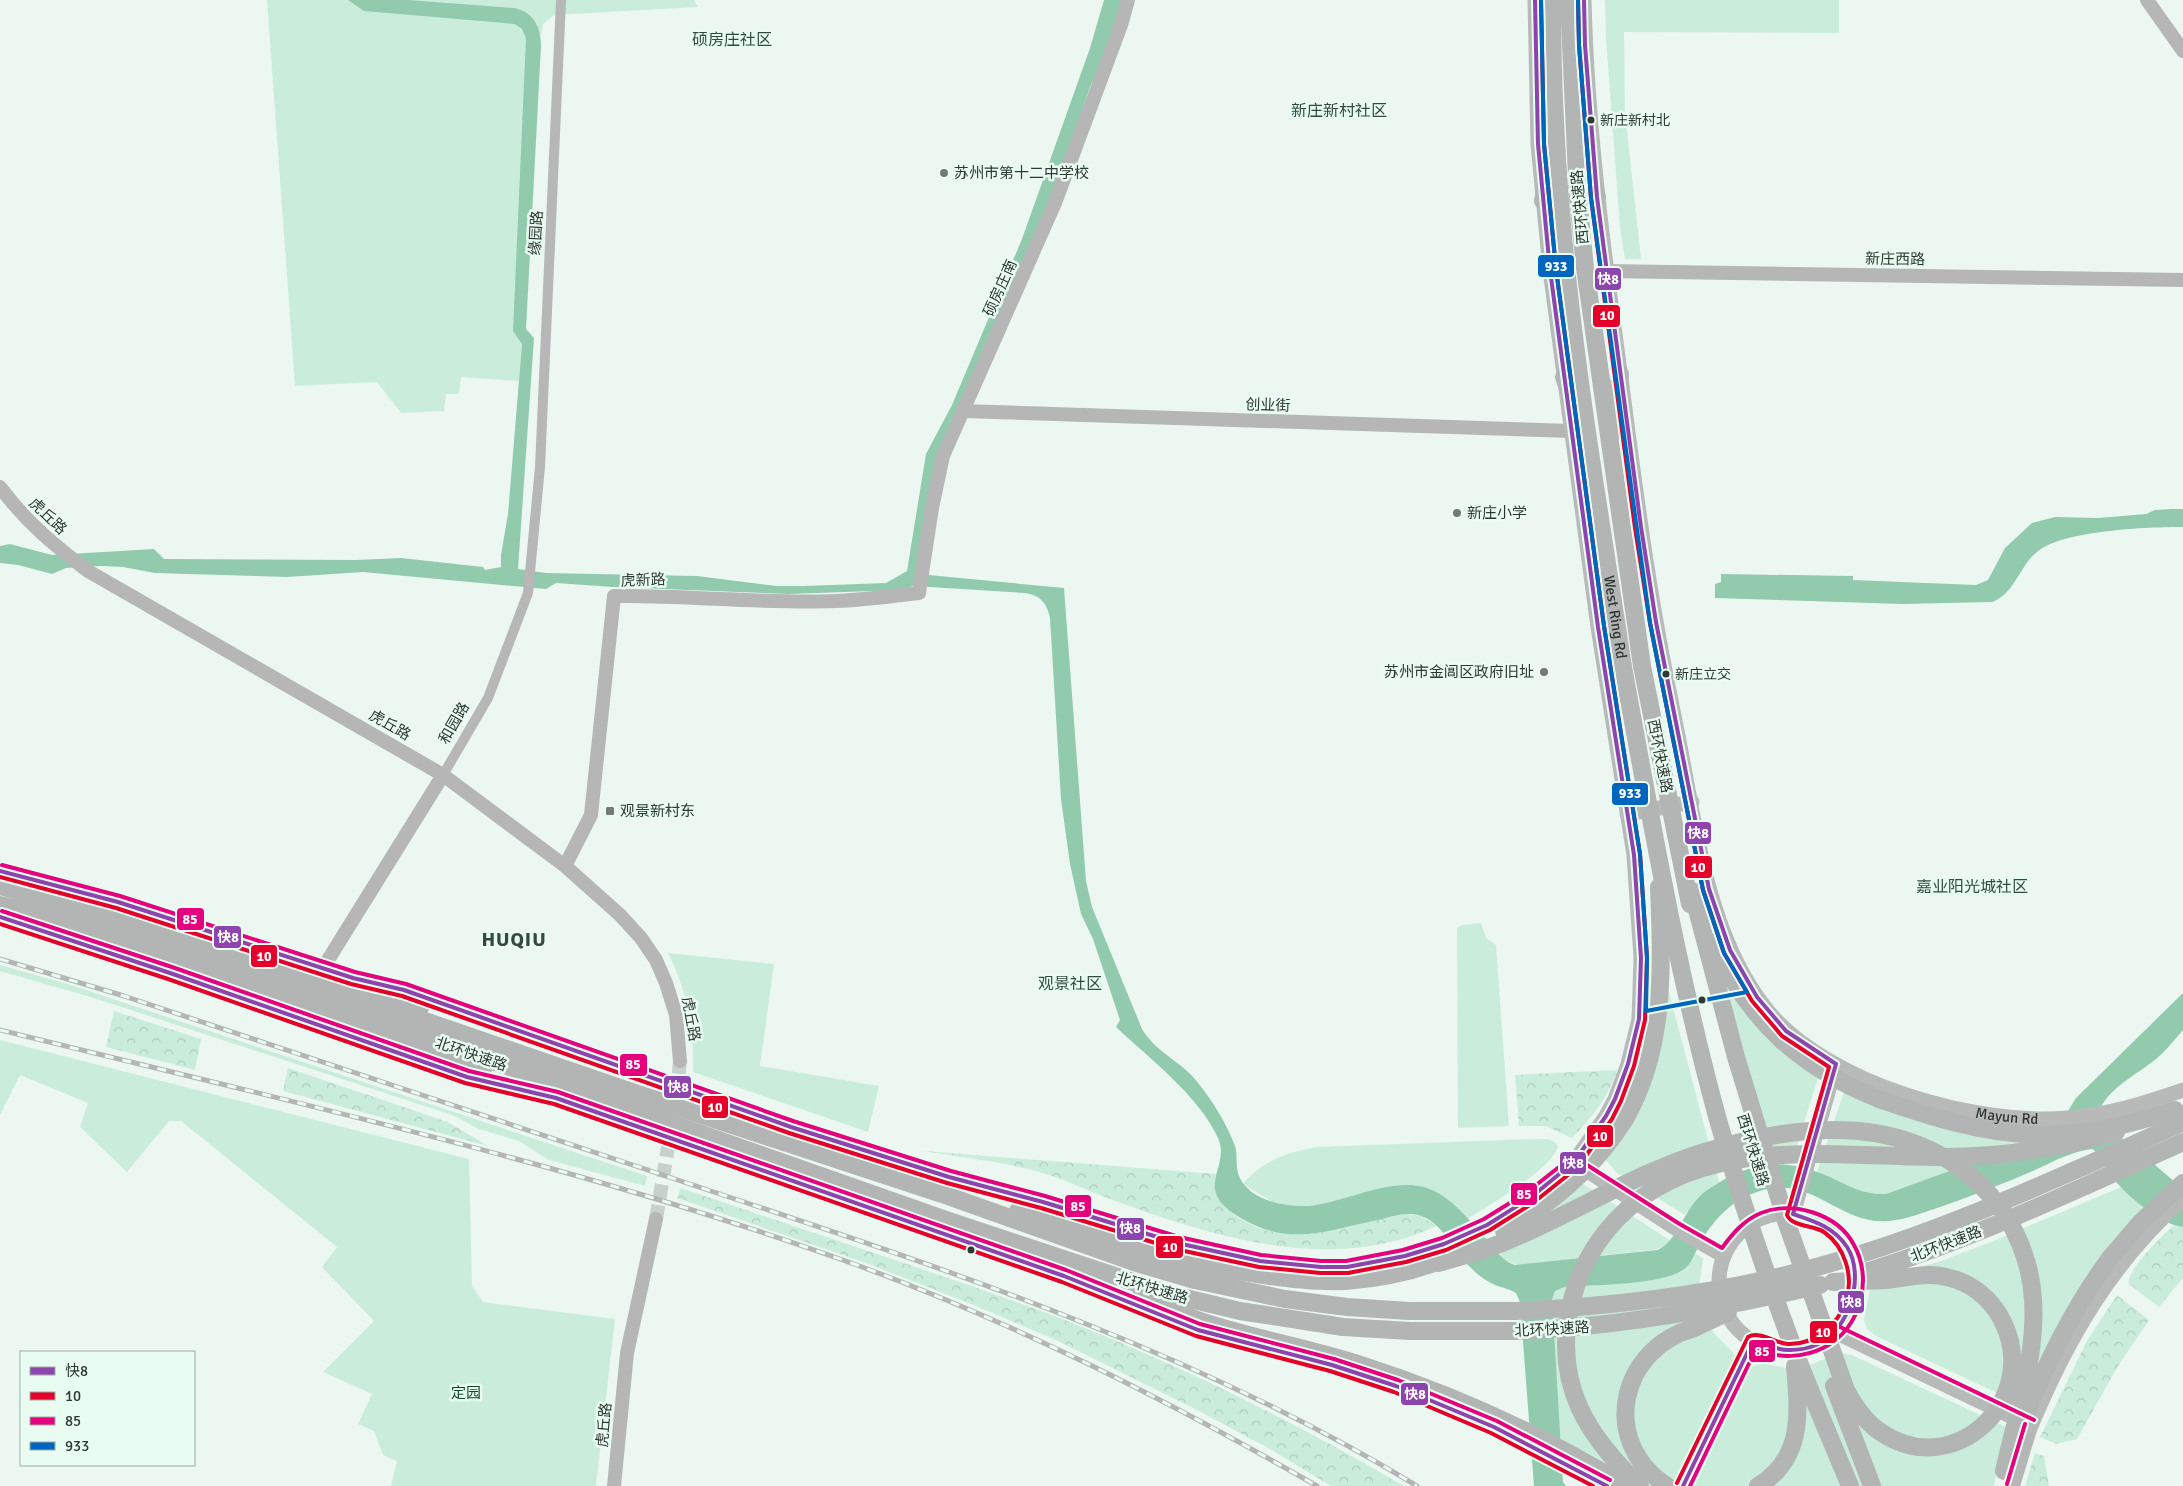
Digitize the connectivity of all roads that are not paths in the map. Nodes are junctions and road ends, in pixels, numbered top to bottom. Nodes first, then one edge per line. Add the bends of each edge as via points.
1 (561, 0) edge
2 (1128, 0) edge
3 (1535, 0) edge
4 (1552, 0) edge
5 (1569, 0) edge
6 (1584, 0) edge
7 (2147, 0) edge
8 (2183, 51) edge
9 (1574, 126) junction
10 (1556, 130) junction
11 (1597, 197) junction
12 (1543, 201) junction
13 (1606, 271) junction
14 (2183, 280) edge
15 (1620, 374) junction
16 (1564, 376) junction
17 (963, 411) junction
18 (1572, 431) junction
19 (1591, 451) junction
20 (540, 467) joint
21 (1614, 472) junction
22 (0, 487) edge
23 (920, 590) joint
24 (1623, 667) joint
25 (443, 775) junction
26 (1692, 802) junction
27 (1627, 814) junction
28 (1681, 863) junction
29 (1659, 864) junction
30 (565, 866) junction
31 (0, 871) edge
32 (0, 886) edge
33 (1692, 891) junction
34 (0, 905) edge
35 (7, 919) edge
36 (166, 941) junction
37 (323, 968) junction
38 (353, 978) junction
39 (680, 1061) tunnel mouth
40 (1836, 1064) junction
41 (545, 1079) junction
42 (2183, 1090) edge
43 (632, 1092) junction
44 (2180, 1113) edge
45 (2113, 1124) junction
46 (2183, 1142) edge
47 (1574, 1162) junction
48 (2183, 1183) edge
49 (948, 1196) junction
50 (2183, 1199) edge
51 (1795, 1208) junction
52 (656, 1219) tunnel mouth
53 (1724, 1256) junction
54 (1061, 1258) junction
55 (1438, 1263) junction
56 (1833, 1282) junction
57 (1750, 1302) junction
58 (1835, 1332) junction
59 (1753, 1341) junction
60 (1793, 1348) junction
61 (2031, 1426) junction
62 (2006, 1481) edge
63 (614, 1486) edge
64 (1607, 1486) edge
65 (1625, 1486) edge
66 (1640, 1486) edge
67 (1667, 1486) edge
68 (1683, 1486) edge
69 (1758, 1486) edge
70 (1850, 1486) edge
71 (1872, 1486) edge

1 - 20 street, 缘园路
2 - 17 street, 硕房庄南 via 1055,203
3 - 12 main road via 1538,144
4 - 10 highway, West Ring Rd
5 - 9 highway, 西环快速路
6 - 11 main road, Mayun Rd
7 - 8 street
9 - 11 highway
9 - 21 highway, 西环快速路 via 1585,268
10 - 12 highway
10 - 19 highway, West Ring Rd via 1566,268
11 - 13 main road, Mayun Rd
12 - 16 main road
13 - 14 street, 新庄西路
13 - 15 main road, Mayun Rd
15 - 21 highway
15 - 26 main road, Mayun Rd via 1656,622
16 - 18 main road
16 - 19 highway
17 - 18 street, 创业街
17 - 23 street, 硕房庄南 via 943,456
18 - 27 main road
19 - 24 highway, West Ring Rd
20 - 25 street, 和园路 via 528,592 488,698
21 - 28 highway, 西环快速路, bridge via 1642,666
22 - 25 street, 虎丘路 via 50,543 88,571
23 - 30 street, 虎新路 via 883,599 835,601 614,596 591,815
24 - 29 highway, 西环快速路, bridge
25 - 30 street, 虎丘路
25 - 37 street, 和园路
26 - 27 main road
26 - 40 main road, Mayun Rd via 1709,889 1730,950 1748,982 1786,1031
27 - 47 main road via 1638,899 1641,958 1637,1034 1615,1099
28 - 33 highway, bridge
28 - 71 highway, 西环快速路, bridge via 1702,965 1742,1118 1796,1282
29 - 55 highway, bridge via 1661,974 1657,1026 1648,1067 1630,1111 1595,1159 1551,1200 1501,1232
29 - 60 highway, 西环快速路, bridge via 1681,972 1718,1120 1752,1232
30 - 39 street, 虎丘路 via 620,915 652,955 674,1006
31 - 37 main road via 146,910
32 - 36 highway, 北环快速路
33 - 45 highway, bridge via 1725,967 1752,1009 1788,1048 1838,1082 1907,1109 1993,1131 2054,1135
33 - 56 highway, bridge via 1736,1057 1786,1221 1849,1396 1881,1433 1901,1443 1917,1446 1935,1447 1958,1441 1980,1429 1994,1414 2010,1383 2011,1347 2001,1317 1977,1290 1959,1281 1932,1275
34 - 36 highway, 北环快速路
35 - 41 highway via 185,971 456,1062
35 - 64 main road via 467,1077 556,1098 743,1162 1064,1276 1198,1330 1332,1365 1396,1386 1494,1426
36 - 41 highway, 北环快速路
36 - 43 highway, 北环快速路
37 - 38 main road
38 - 43 highway via 400,999 552,1054
38 - 47 main road via 404,990 791,1127 949,1177 1202,1250 1260,1261 1347,1267 1405,1256 1444,1244 1487,1226 1530,1198
40 - 45 main road, Mayun Rd via 1894,1090 1945,1106 1996,1117 2069,1118
40 - 51 main road
41 - 54 highway, 北环快速路
42 - 45 main road, Mayun Rd via 2130,1108
43 - 49 highway, 北环快速路
44 - 45 highway
44 - 49 highway, 北环快速路, bridge via 2136,1143 1947,1224 1830,1264 1676,1296 1564,1309 1376,1309 1242,1291 1134,1262
45 - 66 highway, bridge via 2060,1146 1988,1155 1799,1154 1750,1159 1706,1167 1678,1178 1630,1206 1608,1229 1583,1266 1571,1303 1565,1348 1574,1392 1588,1425 1604,1449
46 - 56 highway, 北环快速路, bridge via 1970,1235 1882,1268
47 - 53 main road via 1674,1228
48 - 62 highway, bridge via 2125,1239 2083,1297 2040,1382
49 - 55 highway, bridge via 1056,1219 1192,1262 1285,1279 1347,1282 1386,1277
50 - 61 main road via 2158,1221 2124,1260 2092,1305 2061,1360
51 - 53 main road via 1749,1225
51 - 58 main road via 1826,1225 1845,1244 1853,1260 1856,1294 1850,1311
52 - 63 street, 虎丘路 via 627,1353
53 - 59 main road via 1719,1283 1722,1303 1737,1328
54 - 57 highway, 北环快速路, bridge via 1204,1304 1377,1330 1514,1331 1617,1324
54 - 65 highway via 1200,1321 1363,1366 1457,1401 1530,1434
55 - 62 highway, bridge via 1503,1242 1652,1172 1718,1148 1821,1130 1872,1132 1915,1143 1960,1167 1992,1198 2012,1227 2028,1271 2034,1306 2031,1341
56 - 57 highway, 北环快速路, bridge
57 - 67 highway, bridge via 1662,1342 1643,1361 1632,1379 1625,1404 1628,1435 1643,1463
58 - 59 main road via 1820,1343 1795,1350 1769,1348
58 - 61 main road
59 - 68 main road
60 - 69 highway, bridge via 1799,1411 1796,1434 1780,1467
60 - 70 highway, 西环快速路, bridge
61 - 62 street

